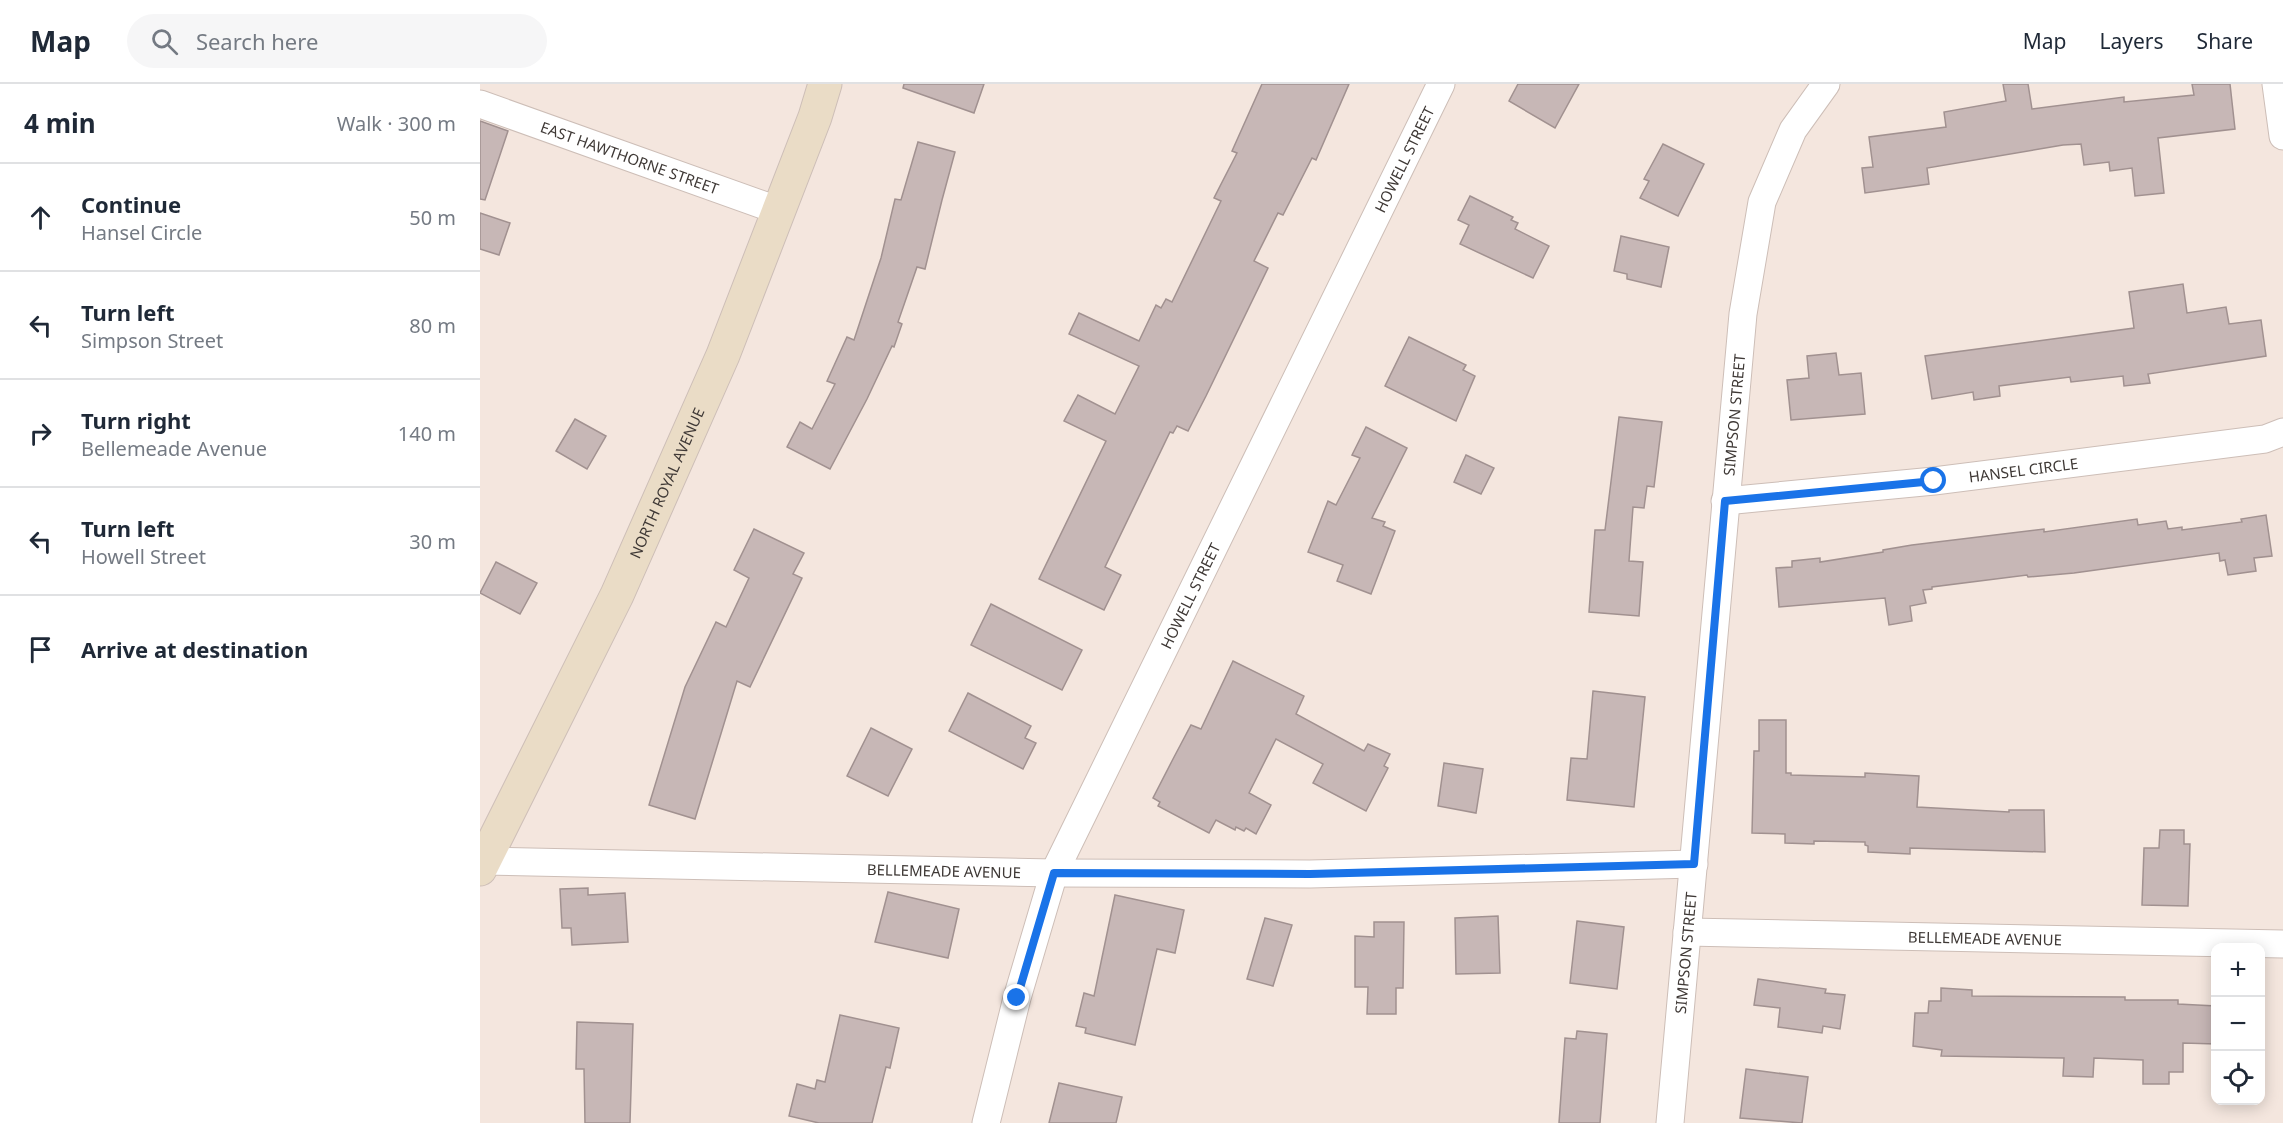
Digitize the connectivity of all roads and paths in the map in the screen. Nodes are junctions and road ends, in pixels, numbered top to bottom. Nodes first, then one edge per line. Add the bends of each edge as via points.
1 (825, 84) edge
2 (1441, 84) edge
3 (1826, 84) edge
4 (2276, 84) edge
5 (480, 104) edge
6 (2283, 136) edge
7 (780, 211) junction
8 (2283, 432) edge
9 (1725, 501) junction
10 (1694, 864) junction
11 (482, 865) edge
12 (1054, 873) junction
13 (1687, 932) junction
14 (2283, 944) edge
15 (986, 1123) edge
16 (1670, 1123) edge

1 - 7 street, NORTH ROYAL AVENUE
2 - 12 street, HOWELL STREET
3 - 9 street, SIMPSON STREET via 1793,130 1762,202 1743,314
4 - 6 street
5 - 7 street, EAST HAWTHORNE STREET
7 - 11 street, NORTH ROYAL AVENUE via 723,355 617,595
8 - 9 street, HANSEL CIRCLE via 2265,439 1934,481
9 - 10 street, SIMPSON STREET
10 - 12 street, BELLEMEADE AVENUE via 1310,874
10 - 13 street, SIMPSON STREET
11 - 12 street, BELLEMEADE AVENUE
12 - 15 street, HOWELL STREET
13 - 14 street, BELLEMEADE AVENUE
13 - 16 street, SIMPSON STREET

